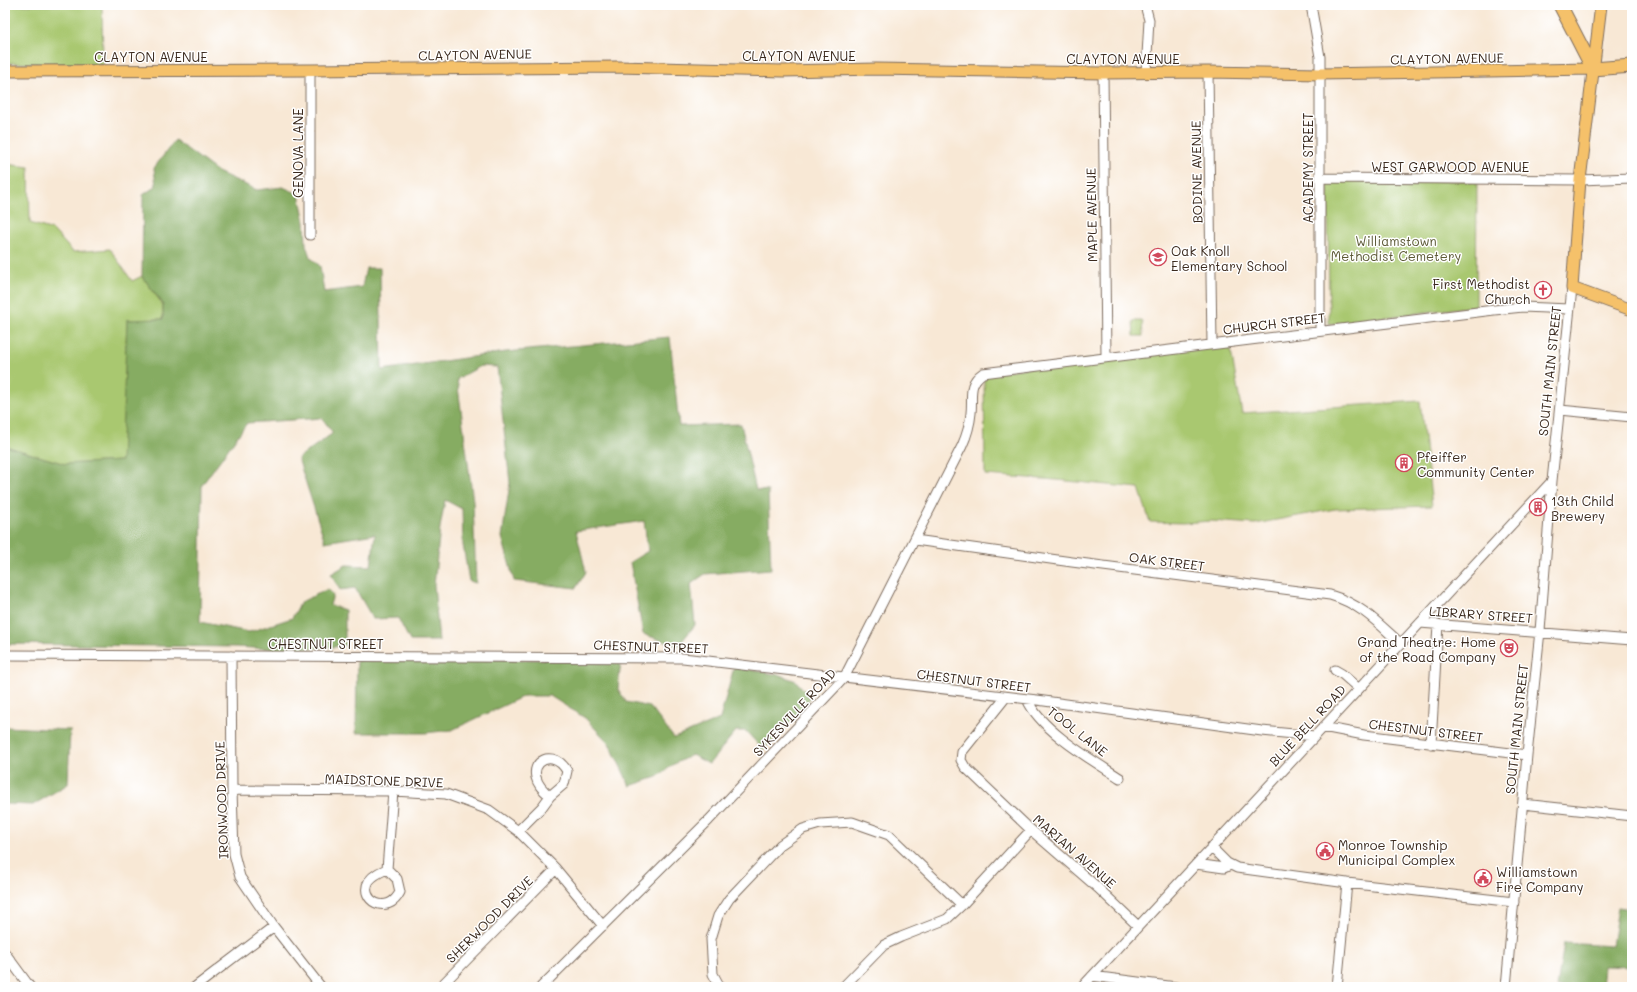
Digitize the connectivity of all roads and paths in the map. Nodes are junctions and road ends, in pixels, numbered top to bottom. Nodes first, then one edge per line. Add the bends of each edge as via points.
1 (1145, 5) edge
2 (1311, 5) edge
3 (1560, 5) edge
4 (1601, 5) edge
5 (1632, 66) edge
6 (1593, 69) junction
7 (5, 70) edge
8 (310, 70) junction
9 (1208, 72) junction
10 (1103, 73) junction
11 (1146, 73) junction
12 (1320, 74) junction
13 (1320, 178) junction
14 (1632, 178) edge
15 (1580, 180) junction
16 (310, 235) dead end
17 (1572, 288) junction
18 (1569, 309) junction
19 (1632, 310) edge
20 (1320, 331) junction
21 (1212, 344) junction
22 (1106, 357) junction
23 (983, 373) joint
24 (1560, 410) junction
25 (1632, 417) edge
26 (1552, 481) junction
27 (915, 540) junction
28 (1420, 623) junction
29 (1438, 624) junction
30 (1540, 631) junction
31 (1632, 640) edge
32 (1401, 644) junction
33 (5, 655) edge
34 (231, 656) junction
35 (1334, 670) dead end
36 (844, 678) junction
37 (1359, 689) junction
38 (1006, 697) junction
39 (1027, 700) junction
40 (1323, 727) junction
41 (1315, 736) junction
42 (1431, 744) junction
43 (1527, 755) junction
44 (1120, 778) dead end
45 (232, 790) junction
46 (393, 791) junction
47 (550, 796) dead end
48 (1523, 804) junction
49 (1632, 816) edge
50 (1031, 830) junction
51 (518, 831) junction
52 (1211, 847) junction
53 (1196, 864) junction
54 (1230, 865) junction
55 (387, 869) dead end
56 (556, 869) junction
57 (1347, 883) junction
58 (1514, 902) junction
59 (962, 905) junction
60 (604, 926) junction
61 (1138, 926) junction
62 (274, 927) junction
63 (5, 953) edge
64 (1092, 976) junction
65 (30, 987) edge
66 (195, 987) edge
67 (322, 987) edge
68 (440, 987) edge
69 (541, 987) edge
70 (720, 987) edge
71 (843, 987) edge
72 (1082, 987) edge
73 (1176, 987) edge
74 (1337, 987) edge
75 (1506, 987) edge

1 - 11 street via 1149,20
2 - 12 street, ACADEMY STREET
3 - 6 highway
4 - 6 main road, SOUTH MAIN STREET
5 - 6 highway
6 - 12 main road, CLAYTON AVENUE
6 - 15 main road, SOUTH MAIN STREET
7 - 8 main road, CLAYTON AVENUE
8 - 10 main road, CLAYTON AVENUE via 618,67
8 - 16 street, GENOVA LANE
9 - 11 main road, CLAYTON AVENUE
9 - 12 main road, CLAYTON AVENUE
9 - 21 street, BODINE AVENUE
10 - 11 main road, CLAYTON AVENUE
10 - 22 street, MAPLE AVENUE
12 - 13 street, ACADEMY STREET
13 - 15 street, WEST GARWOOD AVENUE
13 - 20 street, ACADEMY STREET
14 - 15 street, WEST GARWOOD AVENUE
15 - 17 main road, SOUTH MAIN STREET
17 - 18 street, SOUTH MAIN STREET
17 - 19 main road
18 - 20 street, CHURCH STREET via 1510,308
18 - 24 street, SOUTH MAIN STREET
20 - 21 street, CHURCH STREET
21 - 22 street, CHURCH STREET
22 - 23 street, CHURCH STREET
23 - 27 street, SYKESVILLE ROAD via 972,385 970,424 962,446
24 - 25 street
24 - 26 street, SOUTH MAIN STREET
26 - 28 street, BLUE BELL ROAD
26 - 30 street, SOUTH MAIN STREET
27 - 32 street, OAK STREET via 1330,595 1358,606
27 - 36 street, SYKESVILLE ROAD
28 - 29 street, LIBRARY STREET
28 - 32 street, BLUE BELL ROAD
29 - 30 street, LIBRARY STREET
29 - 42 street
30 - 31 street, LIBRARY STREET
30 - 43 street, SOUTH MAIN STREET
32 - 37 street, BLUE BELL ROAD
33 - 34 street, CHESTNUT STREET
34 - 36 street, CHESTNUT STREET via 677,658
34 - 45 street, IRONWOOD DRIVE
35 - 37 street
36 - 38 street, CHESTNUT STREET
36 - 60 street, SYKESVILLE ROAD
37 - 40 street, BLUE BELL ROAD
38 - 39 street, CHESTNUT STREET
38 - 50 street, MARIAN AVENUE via 964,749 961,760 970,773
39 - 41 street, CHESTNUT STREET
39 - 44 street, TOOL LANE via 1031,709 1050,729
40 - 41 street, BLUE BELL ROAD
40 - 42 street, CHESTNUT STREET
41 - 52 street, BLUE BELL ROAD
42 - 43 street, CHESTNUT STREET
43 - 48 street, SOUTH MAIN STREET
45 - 46 street, MAIDSTONE DRIVE
45 - 62 street, IRONWOOD DRIVE via 234,854 240,877
46 - 51 street, MAIDSTONE DRIVE via 446,794 489,810
46 - 55 street
47 - 51 street
48 - 49 street
48 - 58 street, SOUTH MAIN STREET
50 - 59 street
50 - 61 street, MARIAN AVENUE via 1090,880
51 - 56 street, MAIDSTONE DRIVE
52 - 53 street, BLUE BELL ROAD
52 - 54 street
53 - 54 street via 1224,868
53 - 61 street, BLUE BELL ROAD
54 - 57 street
56 - 60 street, MAIDSTONE DRIVE
56 - 68 street, SHERWOOD DRIVE
57 - 58 street
57 - 74 street
58 - 75 street, SOUTH MAIN STREET
59 - 70 street via 889,835 852,822 820,824 803,829 780,845 729,899 718,916 710,939 714,974
59 - 71 street via 947,919 884,945
60 - 69 street, SYKESVILLE ROAD
61 - 64 street, BLUE BELL ROAD
62 - 66 street
62 - 67 street, IRONWOOD DRIVE
63 - 65 street
64 - 72 street, BLUE BELL ROAD
64 - 73 street

